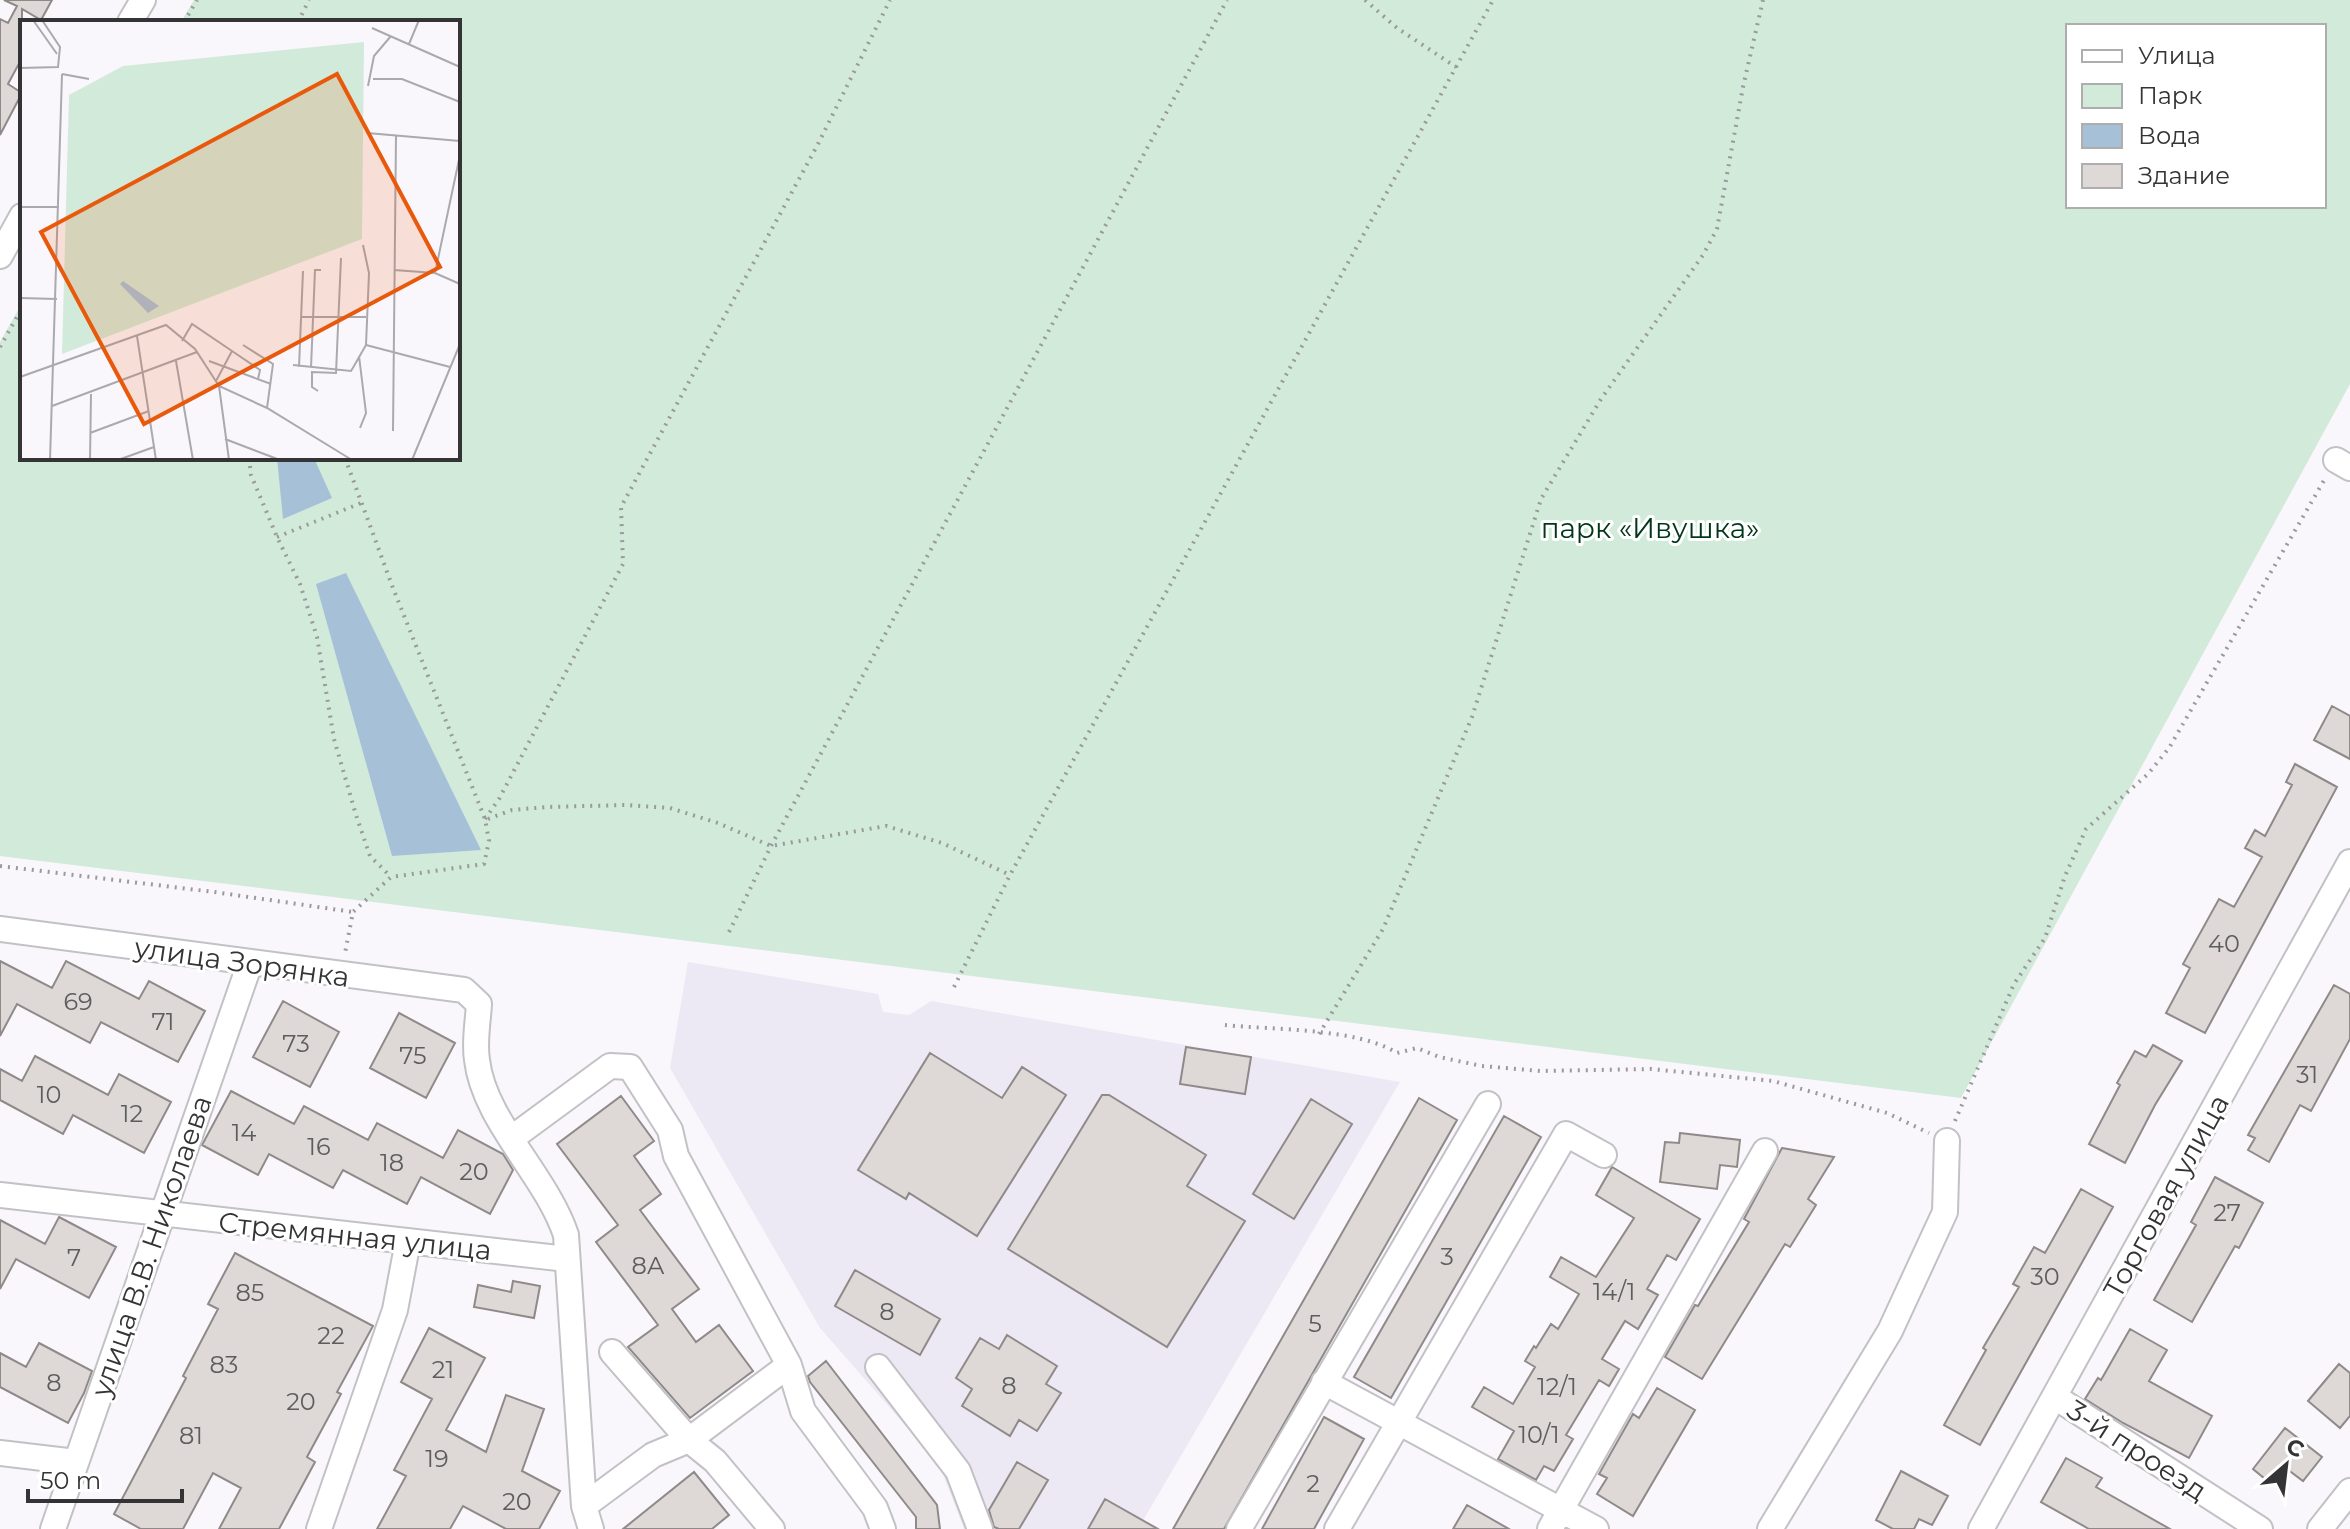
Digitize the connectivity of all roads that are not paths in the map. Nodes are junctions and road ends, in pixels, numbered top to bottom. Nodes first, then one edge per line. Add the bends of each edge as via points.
1 (143, 0) edge
2 (131, 20) edge
3 (20, 220) edge
4 (0, 256) edge
5 (2350, 862) edge
6 (0, 929) edge
7 (250, 963) junction
8 (1488, 1104) dead end
9 (512, 1138) junction
10 (1947, 1141) road end
11 (1765, 1151) dead end
12 (1604, 1155) dead end
13 (0, 1195) edge
14 (162, 1215) junction
15 (408, 1241) junction
16 (567, 1259) junction
17 (612, 1352) dead end
18 (789, 1365) junction
19 (878, 1367) dead end
20 (1324, 1382) junction
21 (2055, 1397) junction
22 (1400, 1422) junction
23 (689, 1440) junction
24 (0, 1453) edge
25 (76, 1462) junction
26 (2350, 1491) edge
27 (588, 1518) edge
28 (1556, 1520) edge
29 (53, 1529) edge
30 (319, 1529) edge
31 (772, 1529) edge
32 (883, 1529) edge
33 (980, 1529) edge
34 (1239, 1529) edge
35 (1337, 1529) edge
36 (1596, 1529) edge
37 (1770, 1529) edge
38 (1981, 1529) edge
39 (2260, 1529) edge
40 (2320, 1529) edge

1 - 2 street
3 - 4 street
5 - 21 street, Торговая улица
6 - 7 street, улица Зорянка
7 - 9 street, улица Зорянка via 464,990 479,1004 476,1060 489,1102
7 - 14 street, улица В.В. Николаева
8 - 20 street
9 - 16 street via 559,1213
9 - 18 street via 610,1066 630,1067 670,1130 676,1156
10 - 37 street via 1945,1212 1890,1331
11 - 28 street
12 - 22 street via 1566,1134
13 - 14 street, Стремянная улица
14 - 15 street, Стремянная улица
14 - 25 street, улица В.В. Николаева
15 - 16 street, Стремянная улица
15 - 30 street via 395,1310
16 - 27 street
17 - 23 street
18 - 23 street
18 - 32 street via 803,1411 875,1508
19 - 33 street via 958,1471
20 - 22 street
20 - 34 street
21 - 38 street, Торговая улица
21 - 39 street, 3-й проезд
22 - 28 street
22 - 35 street
23 - 27 street via 653,1455
23 - 31 street via 715,1461
24 - 25 street
25 - 29 street, улица В.В. Николаева
26 - 40 street
28 - 36 street

